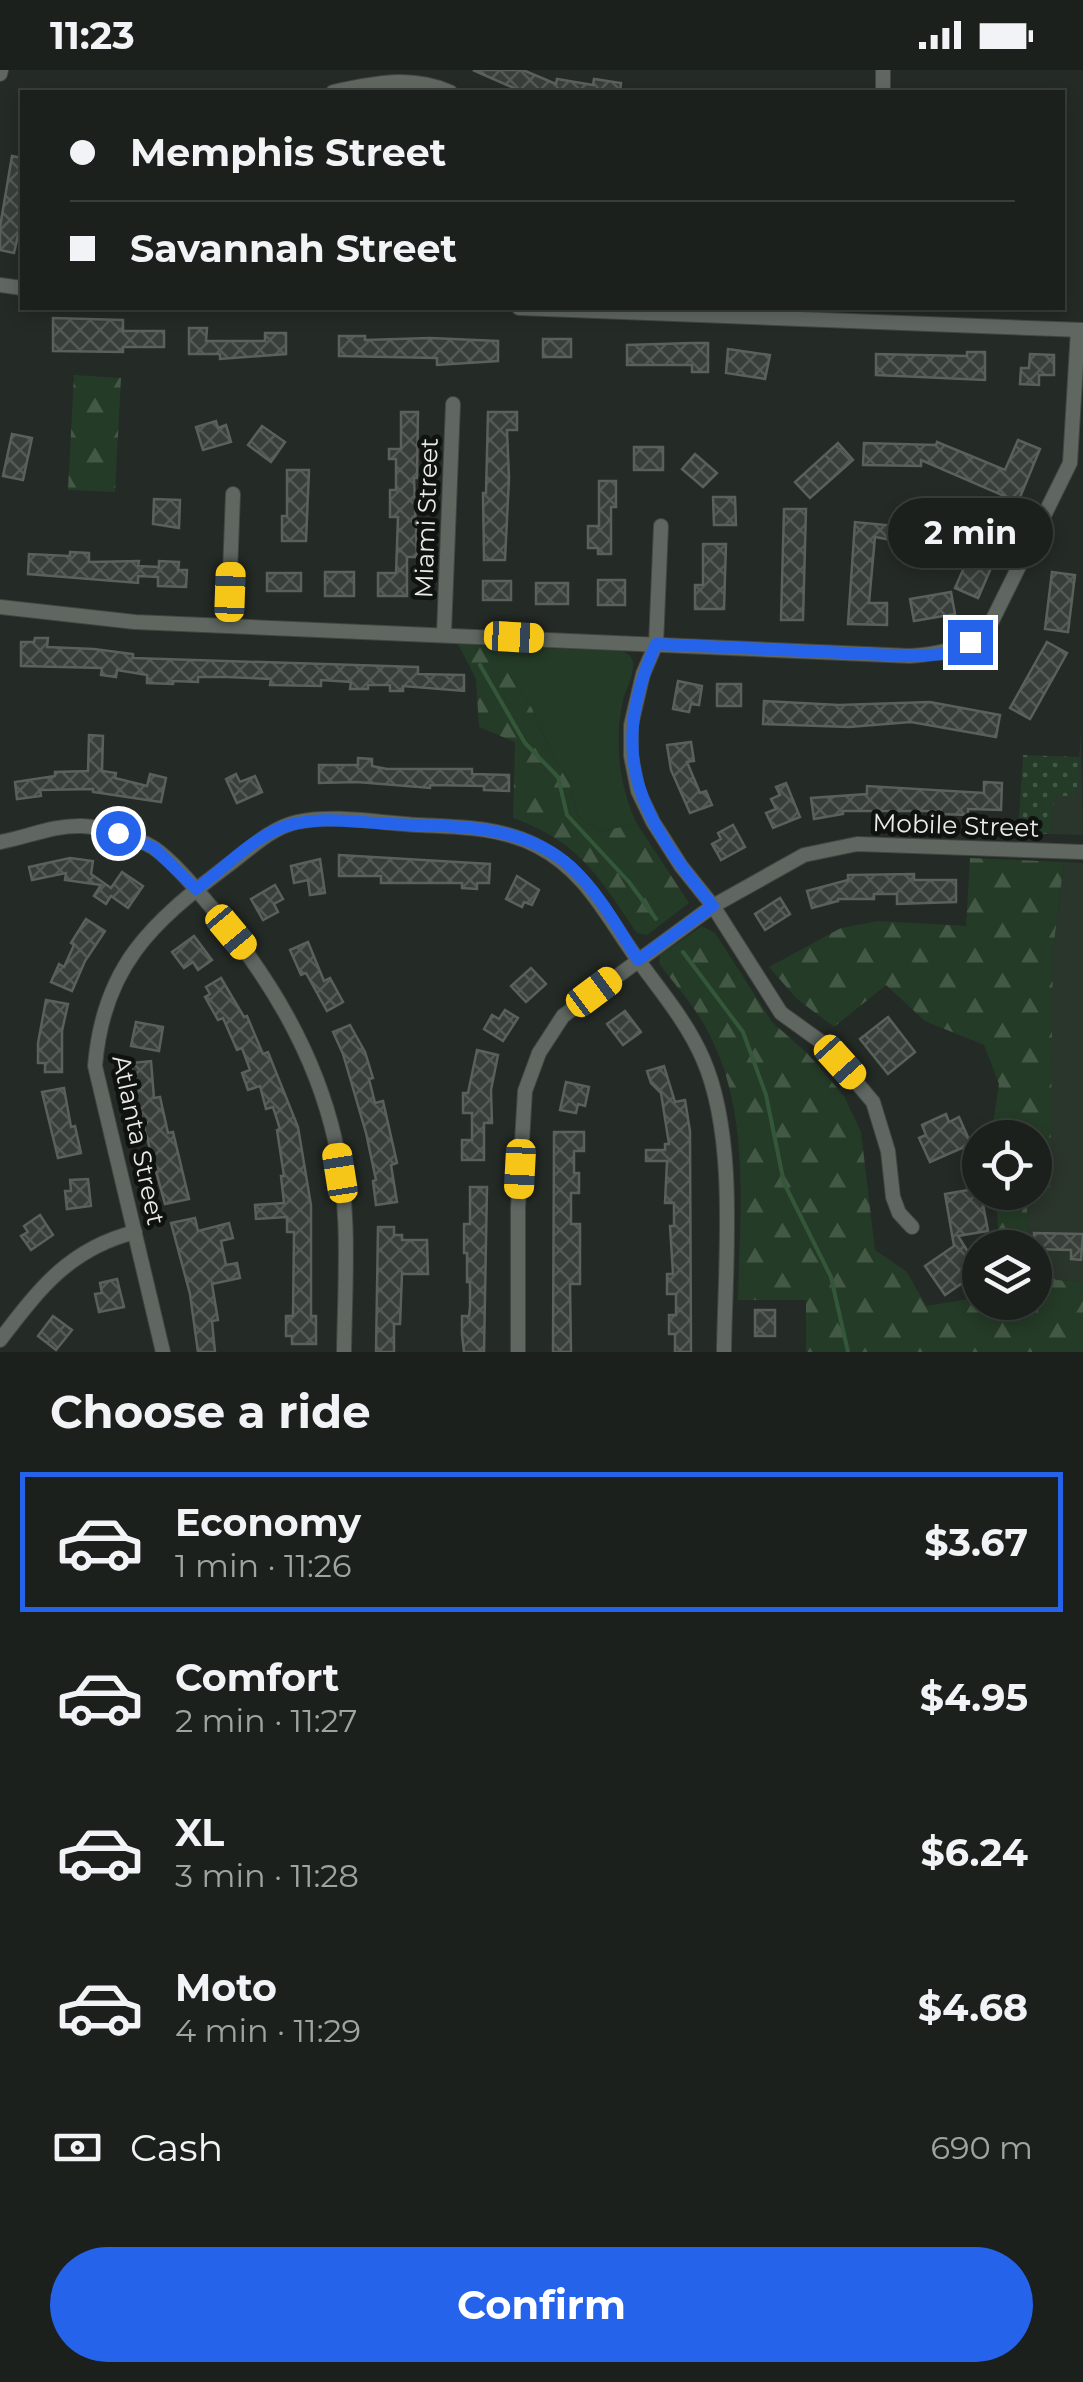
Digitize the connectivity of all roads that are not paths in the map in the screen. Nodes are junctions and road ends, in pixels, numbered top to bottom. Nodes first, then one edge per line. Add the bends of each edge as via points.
1 (397, 87) edge
2 (343, 90) edge
3 (444, 90) edge
4 (638, 310) edge
5 (876, 314) edge
6 (1080, 330) edge
7 (453, 404) dead end
8 (233, 494) dead end
9 (662, 526) dead end
10 (0, 607) edge
11 (228, 625) junction
12 (444, 633) junction
13 (656, 644) junction
14 (0, 842) edge
15 (1083, 852) edge
16 (196, 889) junction
17 (713, 906) junction
18 (638, 960) junction
19 (912, 1227) dead end
20 (136, 1232) junction
21 (0, 1340) edge
22 (163, 1352) edge
23 (344, 1352) edge
24 (518, 1352) edge
25 (724, 1352) edge

1 - 2 street via 382,81
1 - 3 street via 421,83
4 - 5 street
5 - 6 street
6 - 13 street via 1070,462 992,622 970,642 946,654 910,656
7 - 12 street, Miami Street
8 - 11 street
9 - 13 street
10 - 11 street
11 - 12 street
12 - 13 street
13 - 17 street via 631,725 638,791
14 - 16 street via 50,828 118,833 154,848
15 - 17 street, Mobile Street via 857,844 804,855
16 - 18 street, Atlanta Street via 273,831 298,822 476,828 509,834 569,865
16 - 20 street, Atlanta Street via 129,956 98,1030 95,1066
16 - 23 street via 249,953 288,1014 314,1073 346,1206
17 - 18 street, Mobile Street
17 - 19 street via 781,1013 824,1044 873,1102 893,1197
18 - 24 street, Mobile Street via 563,1016 525,1091
18 - 25 street, Atlanta Street via 703,1058 718,1104 725,1153
20 - 21 street via 78,1254 41,1286
20 - 22 street, Atlanta Street

